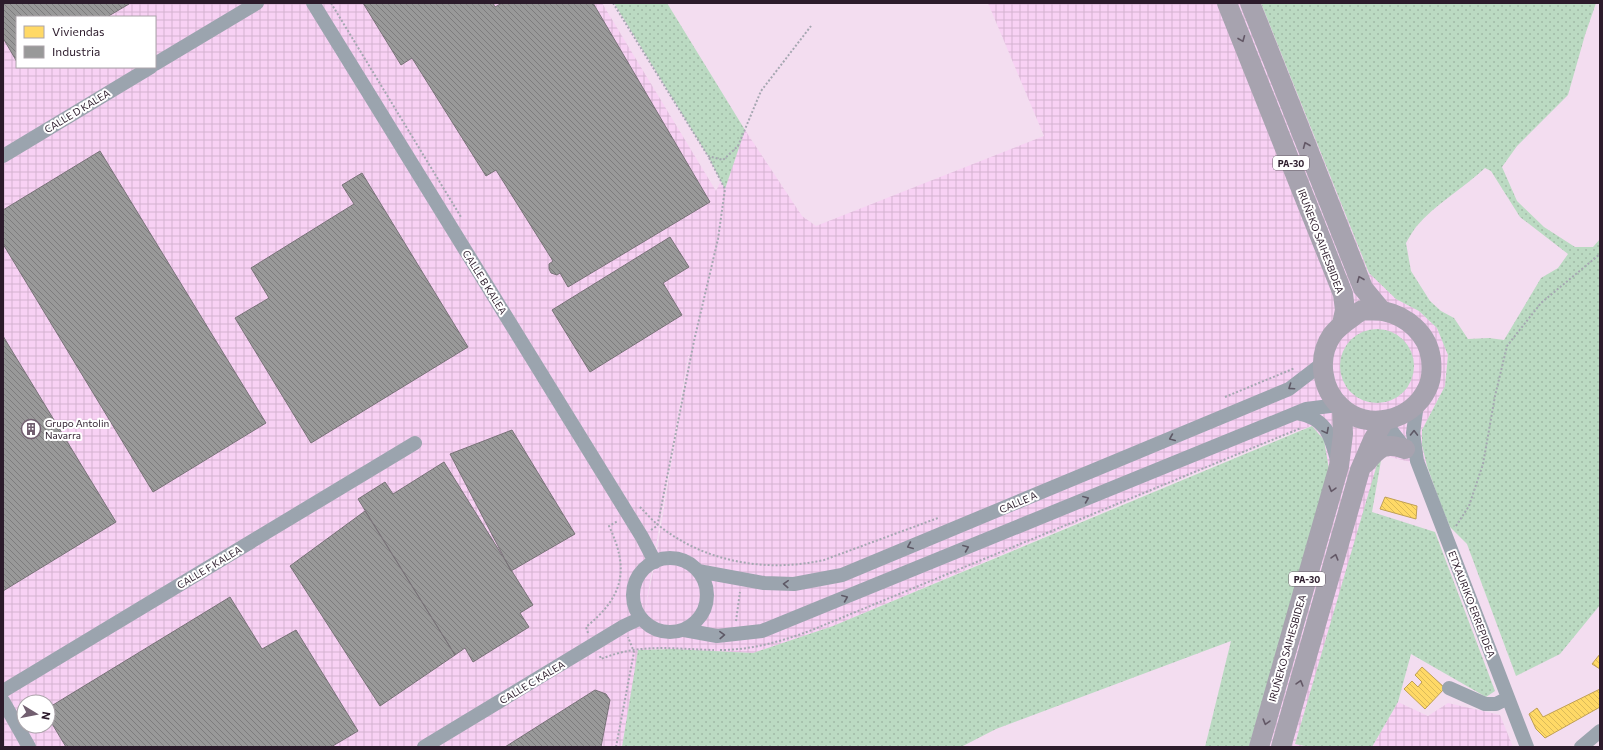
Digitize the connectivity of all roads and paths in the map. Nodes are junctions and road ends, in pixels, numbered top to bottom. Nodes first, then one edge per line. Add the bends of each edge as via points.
1 (257, 3) edge
2 (313, 3) edge
3 (331, 3) edge
4 (613, 3) edge
5 (1227, 3) edge
6 (1250, 3) edge
7 (811, 26) dead end
8 (156, 63) edge
9 (149, 68) edge
10 (3, 156) edge
11 (708, 156) junction
12 (464, 221) dead end
13 (1600, 254) edge
14 (1382, 311) junction
15 (1342, 324) junction
16 (1323, 364) junction
17 (1299, 366) dead end
18 (1225, 397) dead end
19 (1417, 404) junction
20 (1340, 407) junction
21 (1297, 413) junction
22 (1384, 421) junction
23 (414, 442) dead end
24 (1411, 455) junction
25 (1338, 466) junction
26 (1360, 470) junction
27 (628, 514) junction
28 (938, 518) dead end
29 (658, 524) junction
30 (642, 537) junction
31 (1446, 540) junction
32 (655, 562) junction
33 (698, 571) junction
34 (742, 578) junction
35 (641, 618) junction
36 (624, 626) junction
37 (684, 630) junction
38 (735, 635) junction
39 (594, 644) junction
40 (1449, 688) dead end
41 (3, 691) edge
42 (1508, 698) junction
43 (3, 701) edge
44 (1600, 731) edge
45 (1588, 745) edge
46 (29, 747) edge
47 (424, 747) edge
48 (616, 747) edge
49 (1259, 747) edge
50 (1282, 747) edge
51 (1527, 747) edge

1 - 8 street
2 - 27 street, CALLE B KALEA
3 - 12 path
4 - 11 path
5 -> 15 highway, IRUÑEKO SAIHESBIDEA / PA-30 via 1343,294 1345,310
14 -> 6 highway, PA-30 via 1363,288
7 - 11 path via 761,91 738,146 723,160
9 - 10 street, CALLE D KALEA
11 - 29 path via 725,189 718,239 694,341
13 - 31 path via 1541,303 1506,346 1483,464 1469,506
14 - 15 highway, PA-30 via 1362,310
14 - 19 highway, PA-30 via 1408,321 1422,334 1430,351 1432,370 1428,388
15 - 16 highway, PA-30 via 1332,335 1325,349
16 - 20 highway, PA-30 via 1329,392
16 -> 34 street, CALLE A via 1289,389 842,574 794,584 764,583
17 - 18 path
19 - 22 highway, PA-30 via 1393,419
24 -> 19 street, ETXAURIKO ERREPIDEA
20 - 21 street via 1306,409
20 - 22 highway, PA-30 via 1355,417 1369,421
20 - 25 highway, IRUÑEKO SAIHESBIDEA / PA-30 via 1343,434
21 -> 25 street via 1322,423 1333,444
38 -> 21 street via 762,632
22 - 24 street, ETXAURIKO ERREPIDEA
22 - 26 highway, PA-30
23 - 41 street, CALLE F KALEA
24 - 26 highway, PA-30 via 1394,445 1383,446 1374,452
24 - 31 street, ETXAURIKO ERREPIDEA
25 -> 49 highway, IRUÑEKO SAIHESBIDEA / PA-30
50 -> 26 highway, PA-30
27 - 29 path via 638,505
27 - 30 street, CALLE B KALEA
27 - 39 path via 609,526 619,551 620,578 610,603 586,627
28 - 29 path via 839,555 787,566 745,563 709,554
29 - 30 path
30 - 32 street, CALLE B KALEA
31 - 42 street, ETXAURIKO ERREPIDEA
32 - 33 street via 673,558 683,560
32 - 35 street via 641,573 635,586 634,600
33 - 34 street, CALLE A
33 - 37 street via 707,589 705,609 693,625
34 - 38 path
35 - 36 street, CALLE C KALEA
35 - 37 street via 661,631
36 - 39 street, CALLE C KALEA
36 - 48 path via 634,652
37 -> 38 street via 717,636
39 - 47 street, CALLE C KALEA
40 - 42 street via 1485,704 1496,704
42 - 51 street, ETXAURIKO ERREPIDEA
43 - 46 street
44 - 45 street

